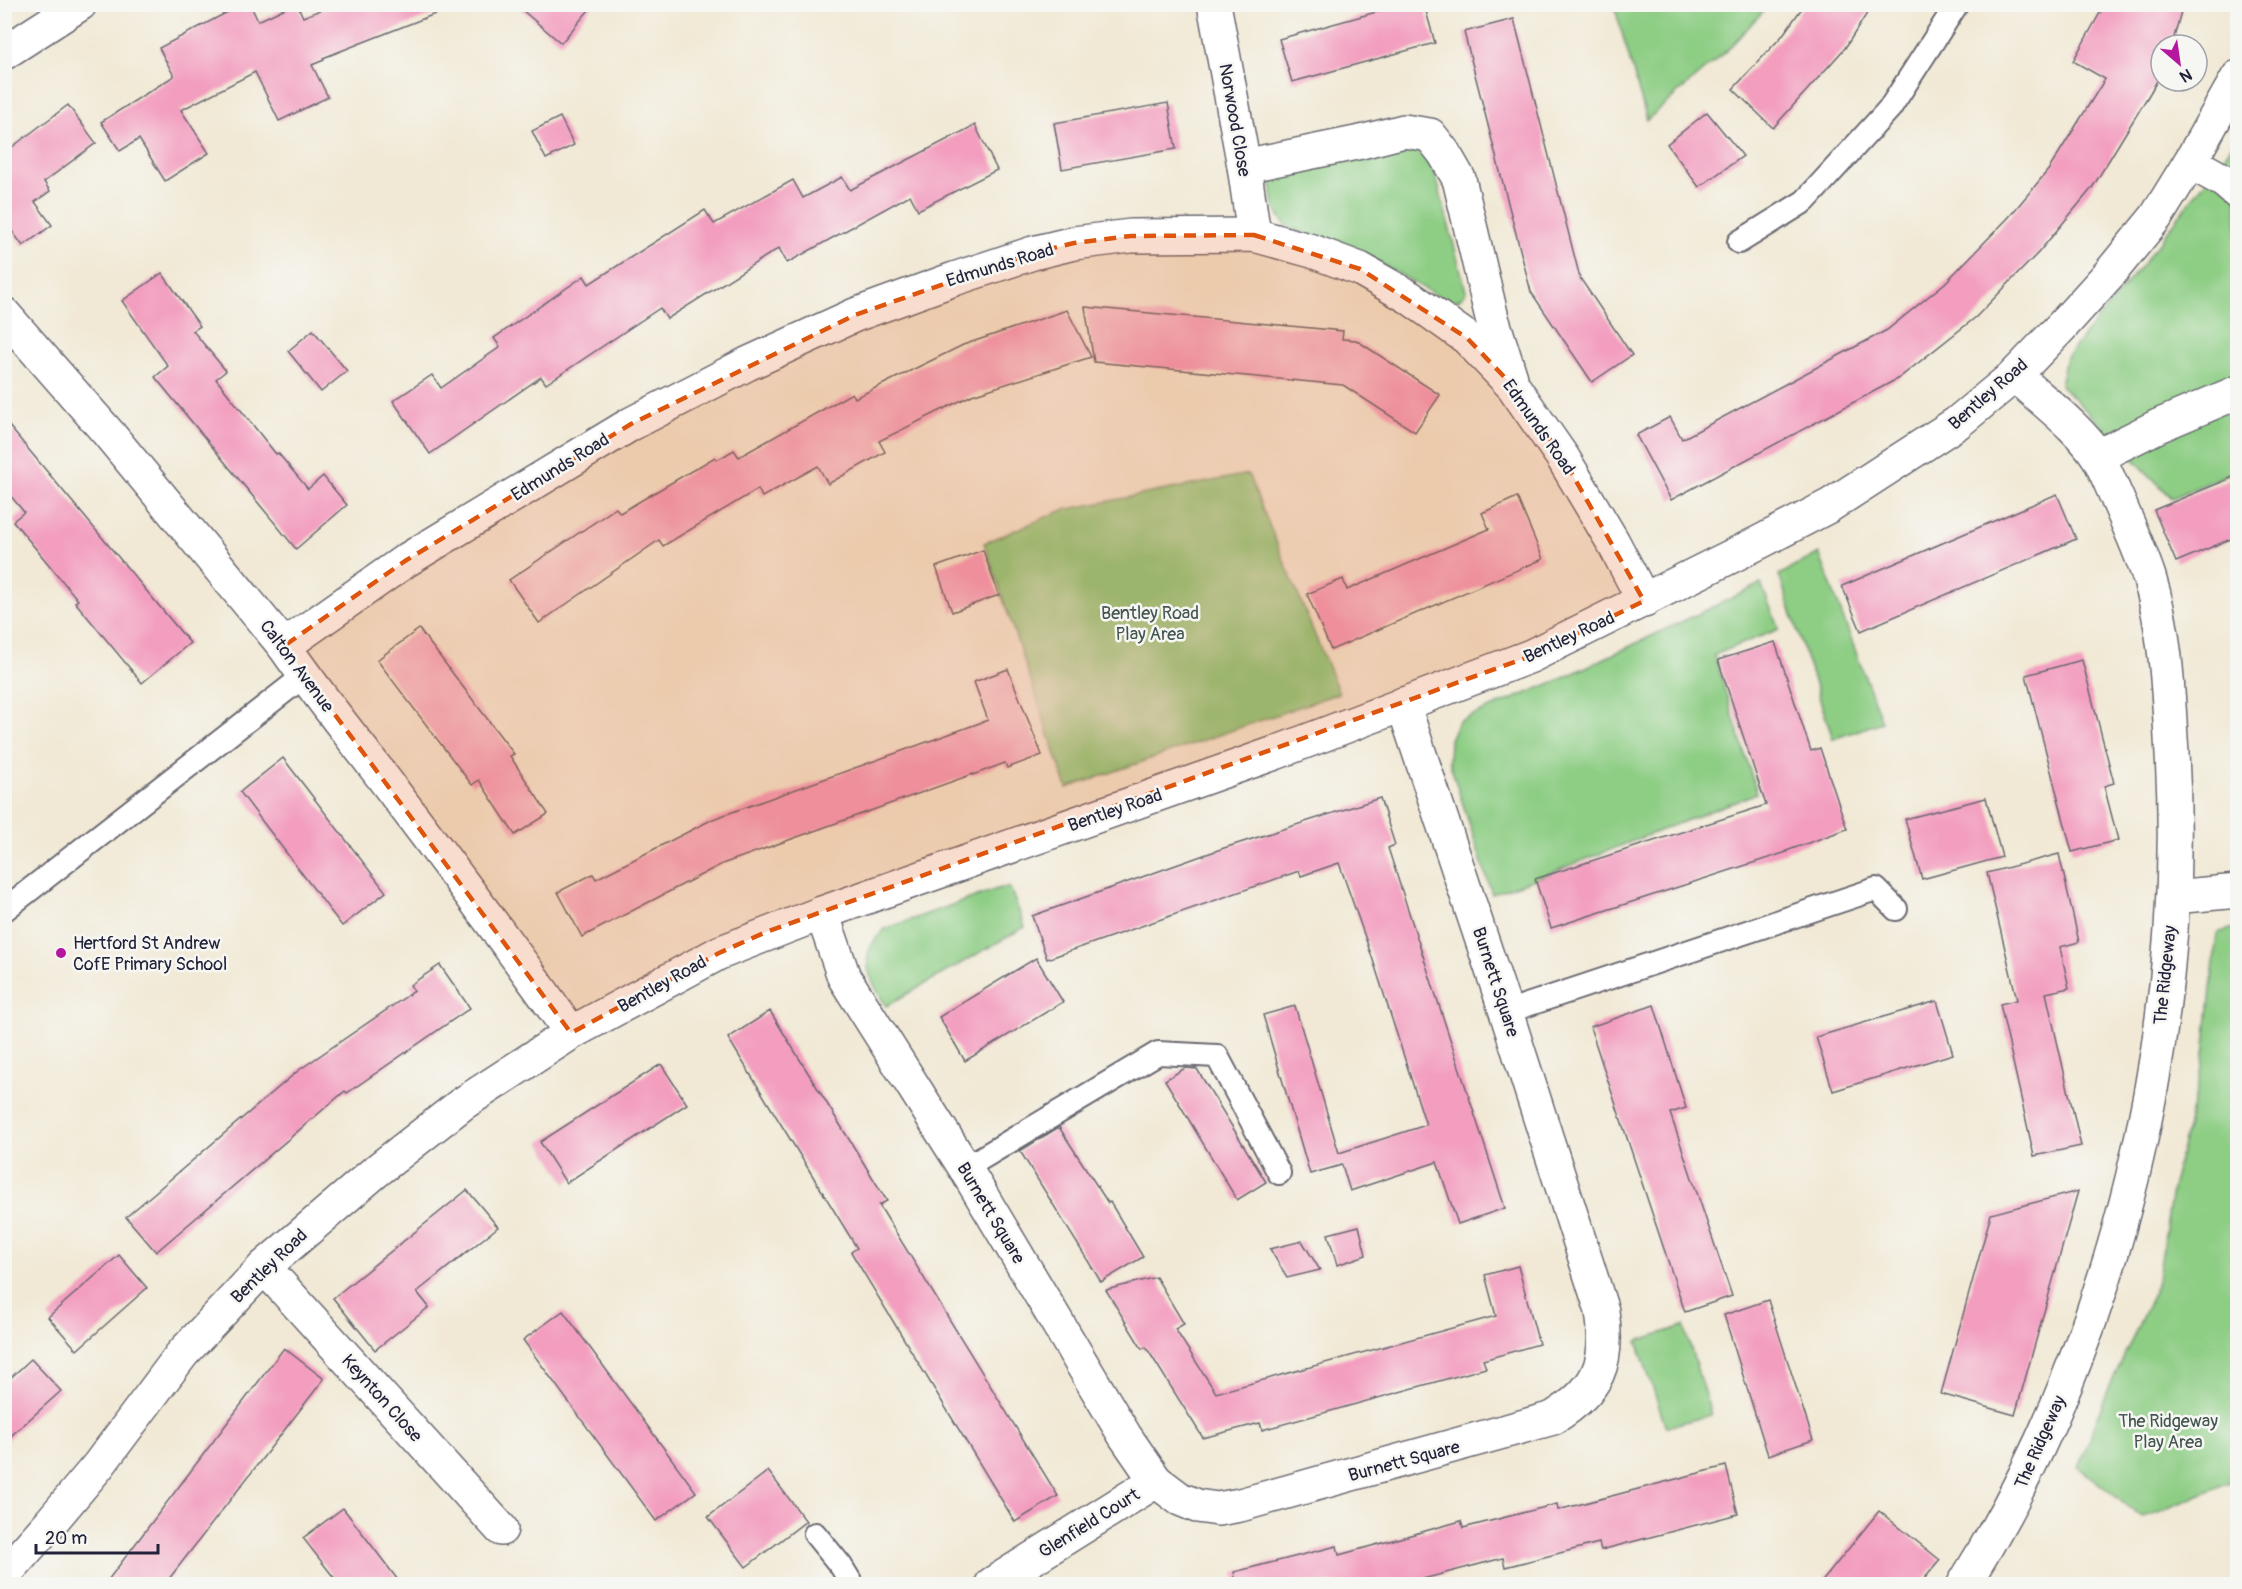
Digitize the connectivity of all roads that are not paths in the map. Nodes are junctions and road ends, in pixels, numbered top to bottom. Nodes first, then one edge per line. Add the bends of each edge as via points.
1 (80, 4) edge
2 (1214, 4) edge
3 (1957, 4) edge
4 (4, 53) edge
5 (2238, 77) edge
6 (2190, 162) junction
7 (1244, 166) junction
8 (2238, 193) edge
9 (1254, 235) junction
10 (1738, 242) dead end
11 (4, 314) edge
12 (2014, 375) junction
13 (1513, 386) junction
14 (2238, 392) edge
15 (2098, 456) junction
16 (1644, 601) junction
17 (284, 646) junction
18 (304, 676) junction
19 (1403, 704) junction
20 (2238, 891) edge
21 (2173, 897) junction
22 (1896, 909) dead end
23 (4, 910) edge
24 (822, 913) junction
25 (1506, 1012) junction
26 (571, 1033) junction
27 (964, 1168) junction
28 (1279, 1173) dead end
29 (264, 1267) junction
30 (1156, 1481) junction
31 (501, 1529) dead end
32 (815, 1534) dead end
33 (4, 1575) edge
34 (852, 1584) edge
35 (992, 1584) edge
36 (1964, 1584) edge

1 - 4 street
2 - 7 street, Norwood Close
3 - 10 lane via 1890,108 1805,201
5 - 6 street, Bentley Road
6 - 8 street
6 - 12 street, Bentley Road via 2156,217 2110,273
7 - 9 street, Norwood Close
7 - 13 street via 1404,132 1430,135 1459,179 1492,318
9 - 13 street, Edmunds Road via 1360,269 1409,297 1467,338
9 - 17 street, Edmunds Road via 1131,236 1074,243 1010,260 855,315 747,364 631,424 405,561
11 - 17 street, Calton Avenue
12 - 15 street, The Ridgeway
12 - 16 street, Bentley Road via 1957,423 1829,506
13 - 16 street, Edmunds Road via 1568,467
14 - 15 street
15 - 21 street, The Ridgeway via 2149,578 2160,625 2174,775
16 - 19 street, Bentley Road via 1531,656
17 - 18 street, Calton Avenue
18 - 23 lane
18 - 26 street, Calton Avenue via 396,794
19 - 24 street, Bentley Road via 1115,811
19 - 25 street, Burnett Square
20 - 21 street
21 - 36 street, The Ridgeway via 2157,1051 2118,1235 2079,1348 2022,1485
22 - 25 lane via 1876,889
24 - 26 street, Bentley Road via 719,953
24 - 27 street, Burnett Square via 843,977
25 - 30 street, Burnett Square via 1602,1311 1604,1357 1594,1382 1575,1404 1553,1418 1240,1505 1218,1509 1197,1506
26 - 29 street, Bentley Road via 462,1104
27 - 28 lane via 1158,1053 1217,1056
27 - 30 street, Burnett Square
29 - 31 street, Keynton Close
29 - 33 street, Bentley Road via 182,1354 98,1466
30 - 35 street, Glenfield Court
32 - 34 lane

